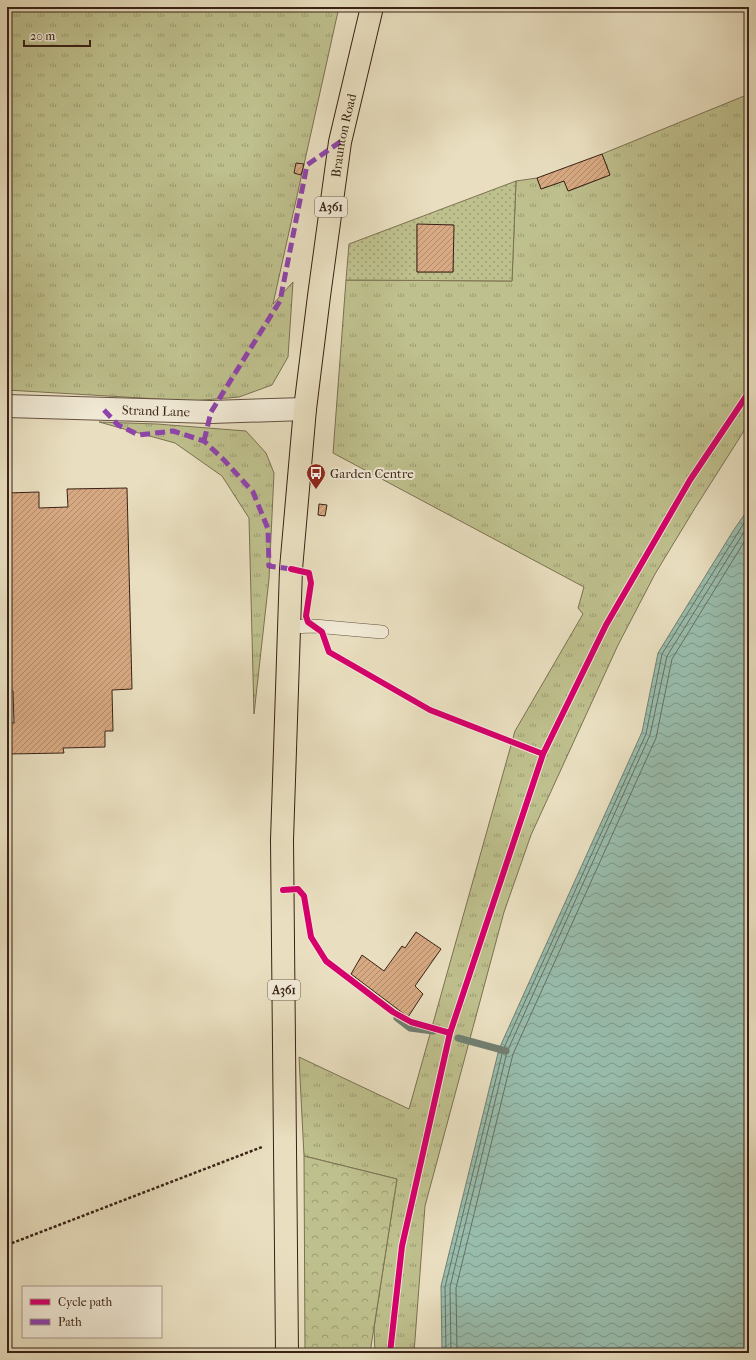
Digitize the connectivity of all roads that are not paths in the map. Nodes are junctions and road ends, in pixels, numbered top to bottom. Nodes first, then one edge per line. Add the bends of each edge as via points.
1 (372, 7) edge
2 (7, 406) edge
3 (305, 409) junction
4 (289, 628) junction
5 (382, 632) dead end
6 (287, 1353) edge

1 - 3 main road, Braunton Road / A361 via 340,142
2 - 3 street, Strand Lane via 211,412
3 - 4 main road, A361 via 290,569
4 - 5 lane via 314,626
4 - 6 main road, A361 via 282,840

